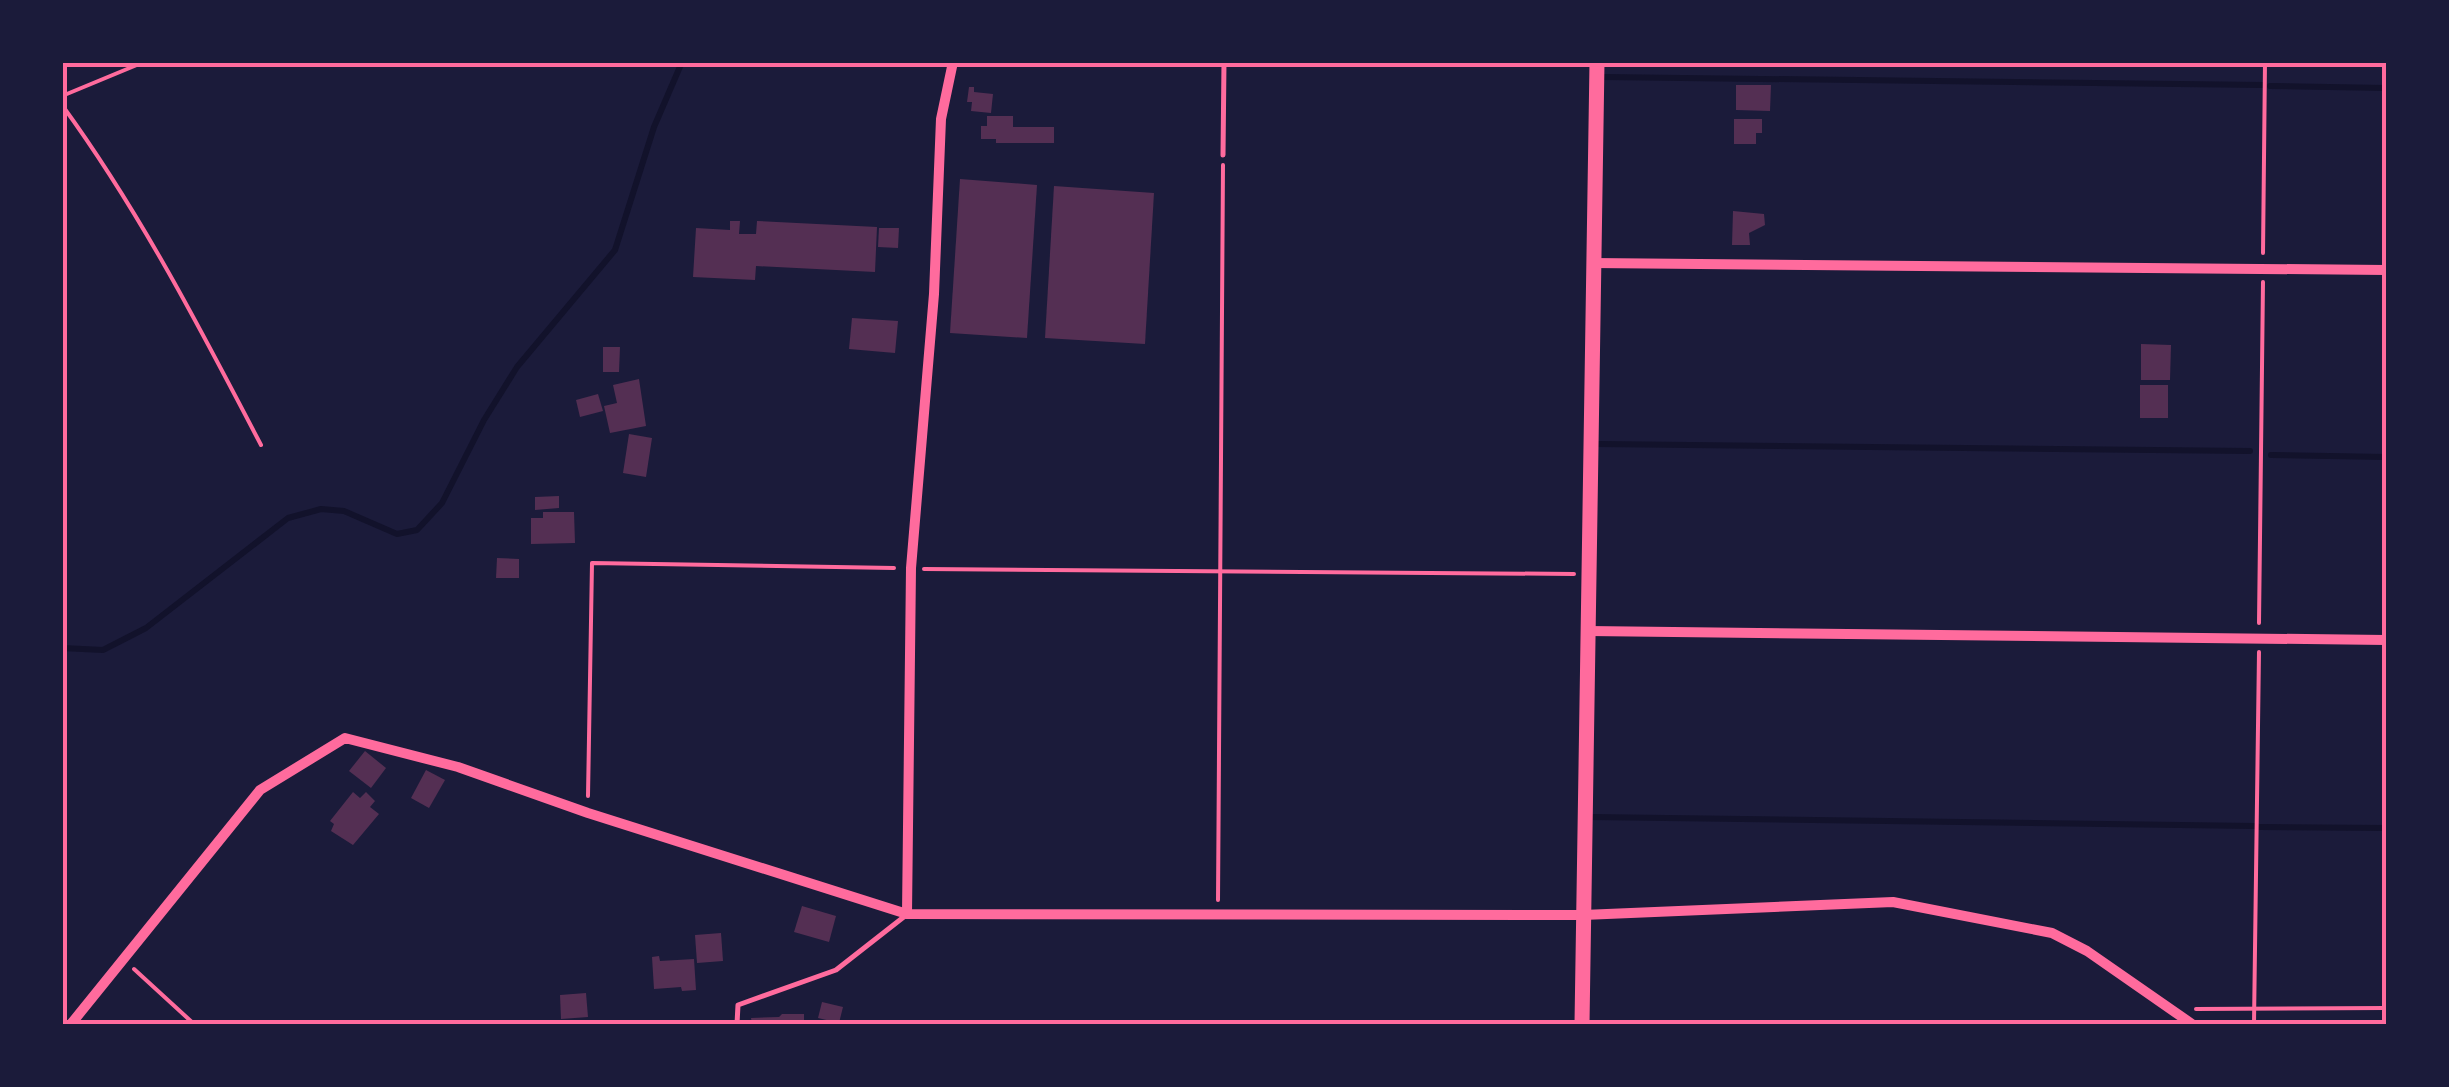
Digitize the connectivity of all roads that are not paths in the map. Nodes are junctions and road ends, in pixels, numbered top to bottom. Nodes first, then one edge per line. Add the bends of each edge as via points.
1 (953, 62) edge
2 (1224, 62) edge
3 (1597, 62) edge
4 (1223, 155) road end
5 (1592, 262) junction
6 (2386, 270) edge
7 (1588, 631) junction
8 (2386, 640) edge
9 (907, 914) junction
10 (1583, 915) junction
11 (71, 1024) edge
12 (738, 1024) edge
13 (1582, 1024) edge
14 (2192, 1024) edge

1 - 9 street via 941,119 911,568
2 - 4 lane
3 - 5 main road
5 - 6 street
5 - 7 main road
7 - 8 street
7 - 10 main road
9 - 10 street
9 - 11 street via 458,768 345,738 260,790
9 - 12 lane via 836,970 738,1006
10 - 13 main road
10 - 14 street via 1894,902 2052,933

